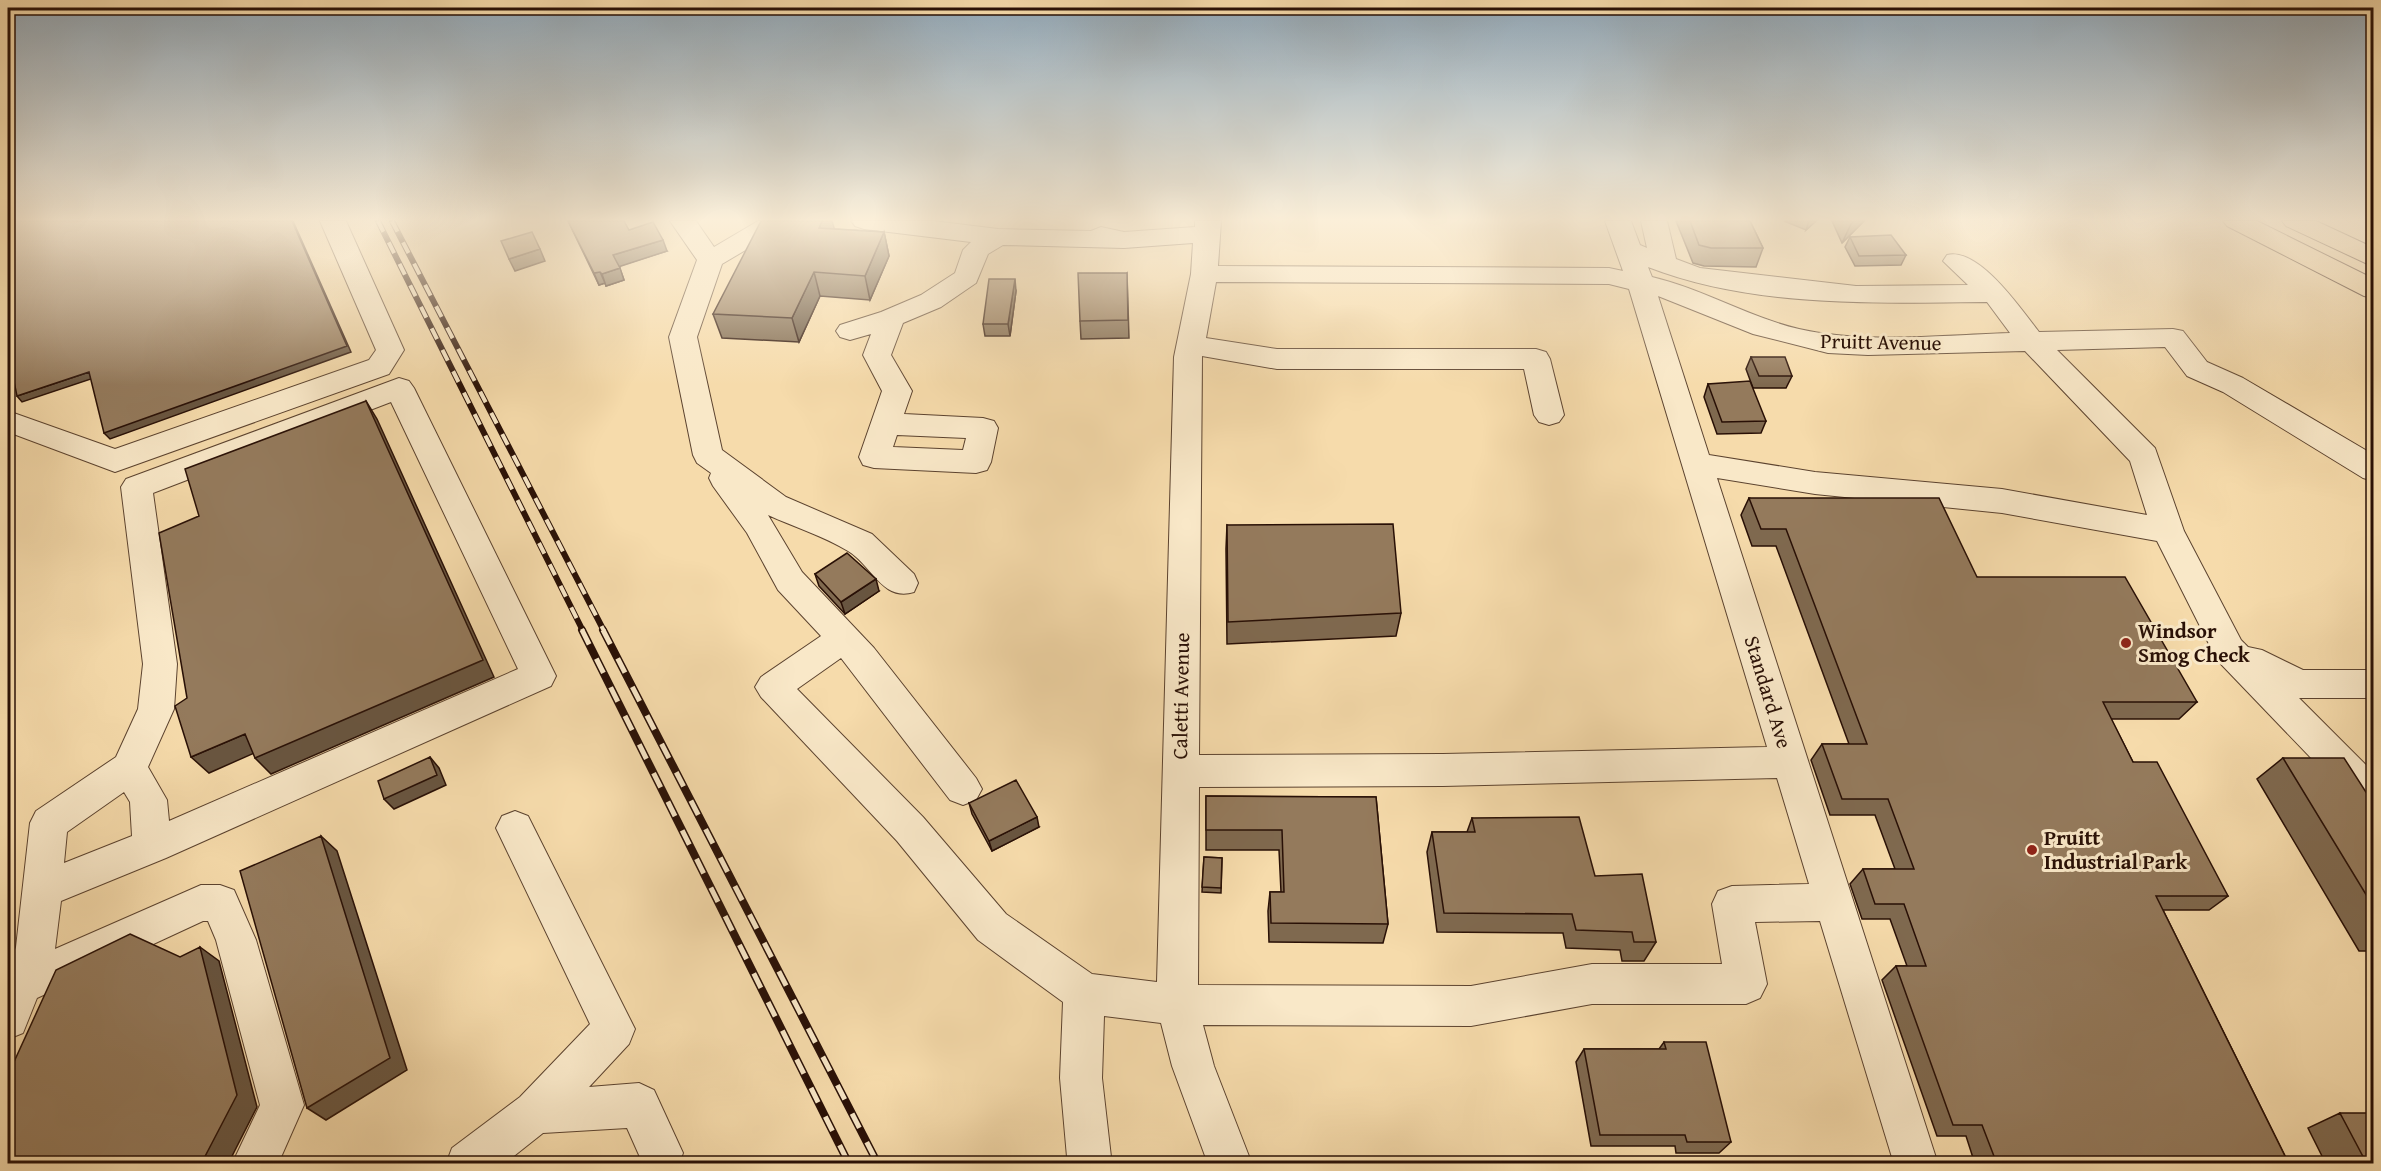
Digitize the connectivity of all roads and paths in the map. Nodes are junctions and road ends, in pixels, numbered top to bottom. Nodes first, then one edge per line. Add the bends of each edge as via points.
1 (357, 276) edge
2 (705, 276) edge
3 (967, 276) edge
4 (1204, 276) edge
5 (1653, 276) edge
6 (1655, 276) edge
7 (1697, 276) edge
8 (1974, 276) edge
9 (2344, 276) edge
10 (2373, 290) edge
11 (1995, 293) junction
12 (891, 318) junction
13 (850, 331) dead end
14 (2032, 342) junction
15 (1190, 345) junction
16 (1549, 415) dead end
17 (8, 421) edge
18 (886, 424) dead end
19 (708, 455) junction
20 (1697, 464) junction
21 (2373, 470) edge
22 (2168, 531) junction
23 (902, 583) dead end
24 (843, 639) junction
25 (2229, 650) junction
26 (2373, 684) edge
27 (1789, 762) junction
28 (129, 768) junction
29 (1180, 771) junction
30 (963, 789) dead end
31 (2373, 798) edge
32 (515, 828) dead end
33 (152, 846) junction
34 (42, 890) junction
35 (1833, 902) junction
36 (1084, 993) junction
37 (16, 1001) edge
38 (1177, 1005) junction
39 (535, 1112) junction
40 (661, 1153) dead end
41 (1089, 1157) dead end
42 (254, 1164) edge
43 (468, 1164) edge
44 (1230, 1164) edge
45 (1916, 1164) edge

1 - 17 street via 390,350 379,367 115,461
2 - 19 street via 683,337
3 - 12 street via 931,301
4 - 15 street, Caletti Avenue
5 - 20 street, Standard Ave
6 - 14 street, Pruitt Avenue via 1670,290 1763,328 1828,344
7 - 11 street via 1856,296
8 - 11 street
9 - 10 highway
11 - 14 street
12 - 13 street
12 - 18 street via 877,355 897,391
14 - 21 street, Pruitt Avenue via 2173,338 2197,369 2233,385
14 - 22 street via 2144,456
15 - 16 street via 1277,359 1536,359
15 - 29 street, Caletti Avenue
19 - 23 street via 775,505 861,543
19 - 24 street via 758,525 790,580
20 - 22 street via 1815,483 2002,501
20 - 27 street, Standard Ave
22 - 25 street
24 - 30 street
24 - 36 street via 773,687 910,829 992,927
25 - 26 street via 2300,684
25 - 31 street
27 - 29 street
27 - 35 street, Standard Ave
28 - 33 street via 148,800
28 - 33 street via 156,709 160,664 137,487 399,388 539,676
28 - 34 street via 49,823
29 - 38 street, Caletti Avenue
32 - 39 street via 614,1029
33 - 34 street
34 - 37 street via 36,947
35 - 38 street via 1732,904 1746,984 1592,984 1471,1006
35 - 45 street, Standard Ave
36 - 38 street
36 - 41 street via 1081,1078
37 - 42 street via 201,903 220,903 236,940 282,1105
38 - 44 street, Caletti Avenue via 1192,1066
39 - 40 street via 639,1105
39 - 43 street

